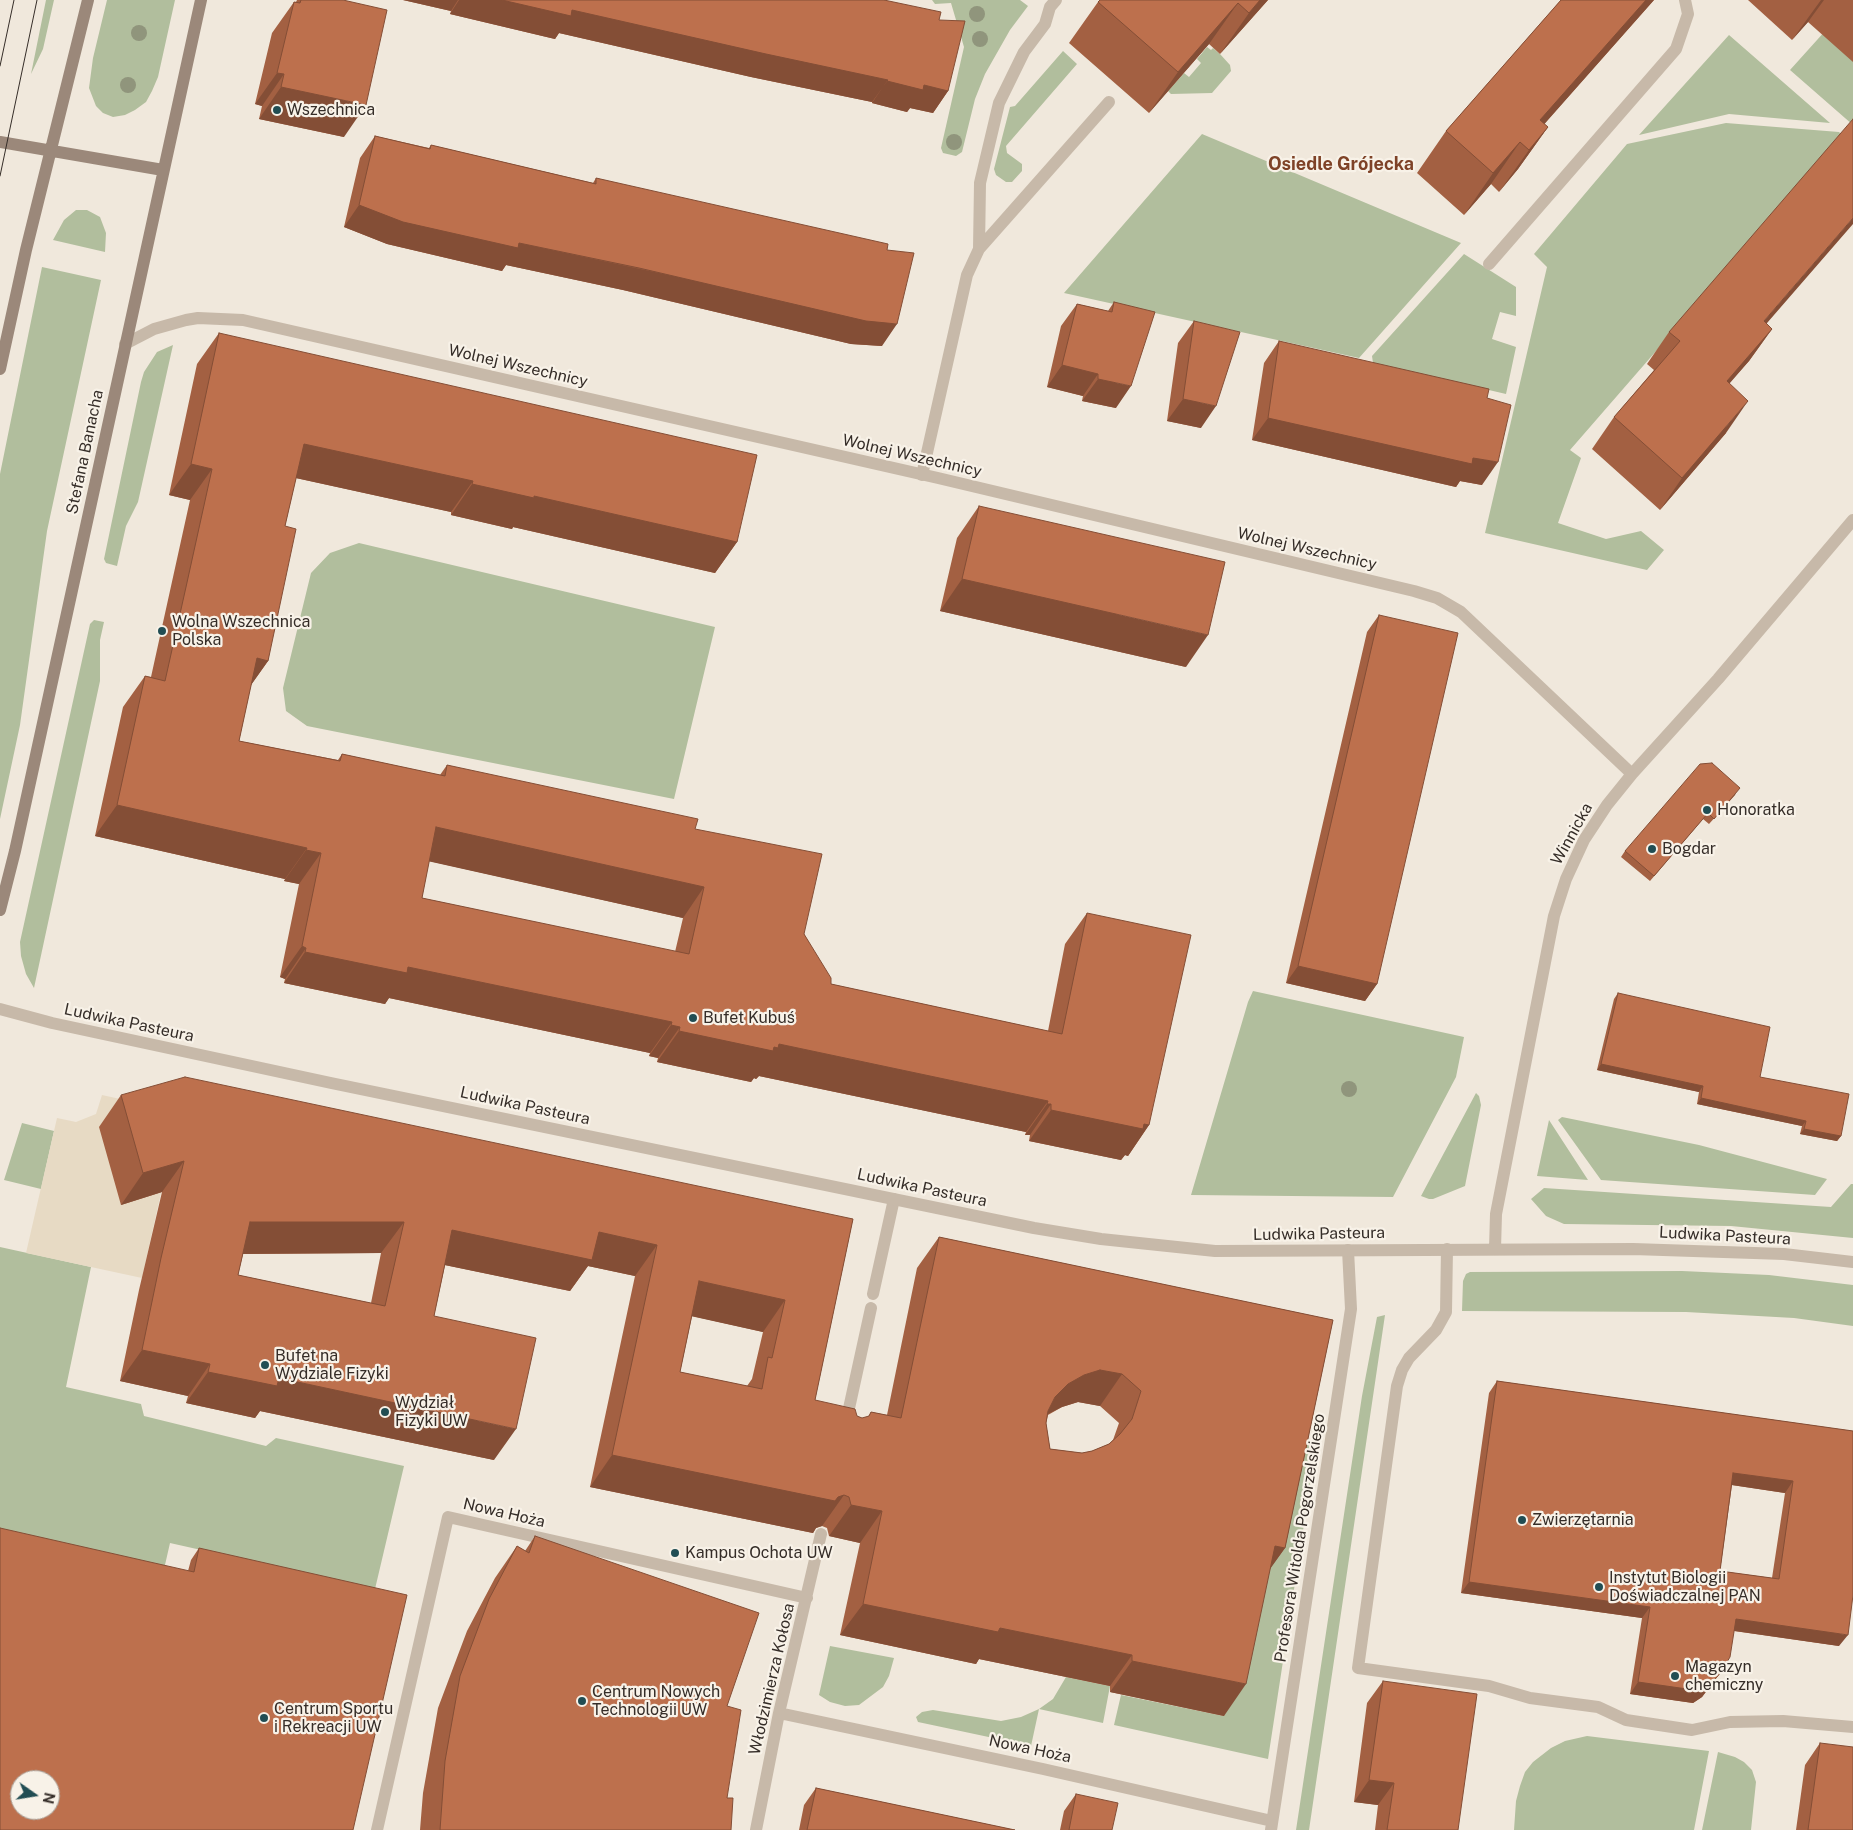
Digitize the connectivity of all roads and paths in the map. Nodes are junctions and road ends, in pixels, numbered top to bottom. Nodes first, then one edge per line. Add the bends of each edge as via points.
1 (88, 0) edge
2 (201, 0) edge
3 (1056, 0) edge
4 (1685, 0) edge
5 (1109, 102) dead end
6 (0, 142) edge
7 (51, 151) junction
8 (163, 170) junction
9 (979, 248) junction
10 (1489, 264) dead end
11 (125, 344) junction
12 (0, 369) edge
13 (922, 475) junction
14 (1853, 520) edge
15 (1632, 774) junction
16 (0, 910) edge
17 (0, 1009) edge
18 (894, 1199) junction
19 (1447, 1249) junction
20 (1495, 1249) junction
21 (1348, 1250) junction
22 (1853, 1262) edge
23 (873, 1294) dead end
24 (871, 1308) dead end
25 (843, 1432) edge
26 (820, 1534) edge
27 (807, 1598) junction
28 (779, 1713) junction
29 (1853, 1728) edge
30 (1272, 1826) edge
31 (377, 1830) edge
32 (756, 1830) edge

1 - 7 main road
2 - 8 main road, Stefana Banacha
3 - 9 street via 1050,7 1045,24 1024,52 999,103 980,183
4 - 10 street via 1688,14 1676,49
5 - 9 street
6 - 7 main road
7 - 8 main road
7 - 12 main road
8 - 11 main road, Stefana Banacha
9 - 13 street via 967,275
11 - 13 street, Wolnej Wszechnicy via 154,329 198,318 253,323
11 - 16 main road, Stefana Banacha
13 - 15 street, Wolnej Wszechnicy via 1437,598 1461,612
14 - 15 street, Winnicka
15 - 20 street, Winnicka via 1584,840 1554,916 1497,1206
17 - 18 street, Ludwika Pasteura via 293,1075
18 - 21 street, Ludwika Pasteura via 1034,1228 1169,1248
18 - 23 street
19 - 20 street, Ludwika Pasteura
19 - 21 street, Ludwika Pasteura
19 - 29 street via 1446,1312 1436,1330 1409,1358 1397,1386 1358,1668 1489,1686 1530,1698 1598,1707 1626,1720 1692,1730 1730,1722 1774,1721
20 - 22 street, Ludwika Pasteura via 1691,1250 1784,1254
21 - 30 street, Profesora Witolda Pogorzelskiego via 1351,1309
24 - 25 street
26 - 27 street, Włodzimierza Kołosa
27 - 28 street, Włodzimierza Kołosa
27 - 31 street, Nowa Hoża via 448,1518
28 - 30 street, Nowa Hoża via 1043,1768
28 - 32 street, Włodzimierza Kołosa

